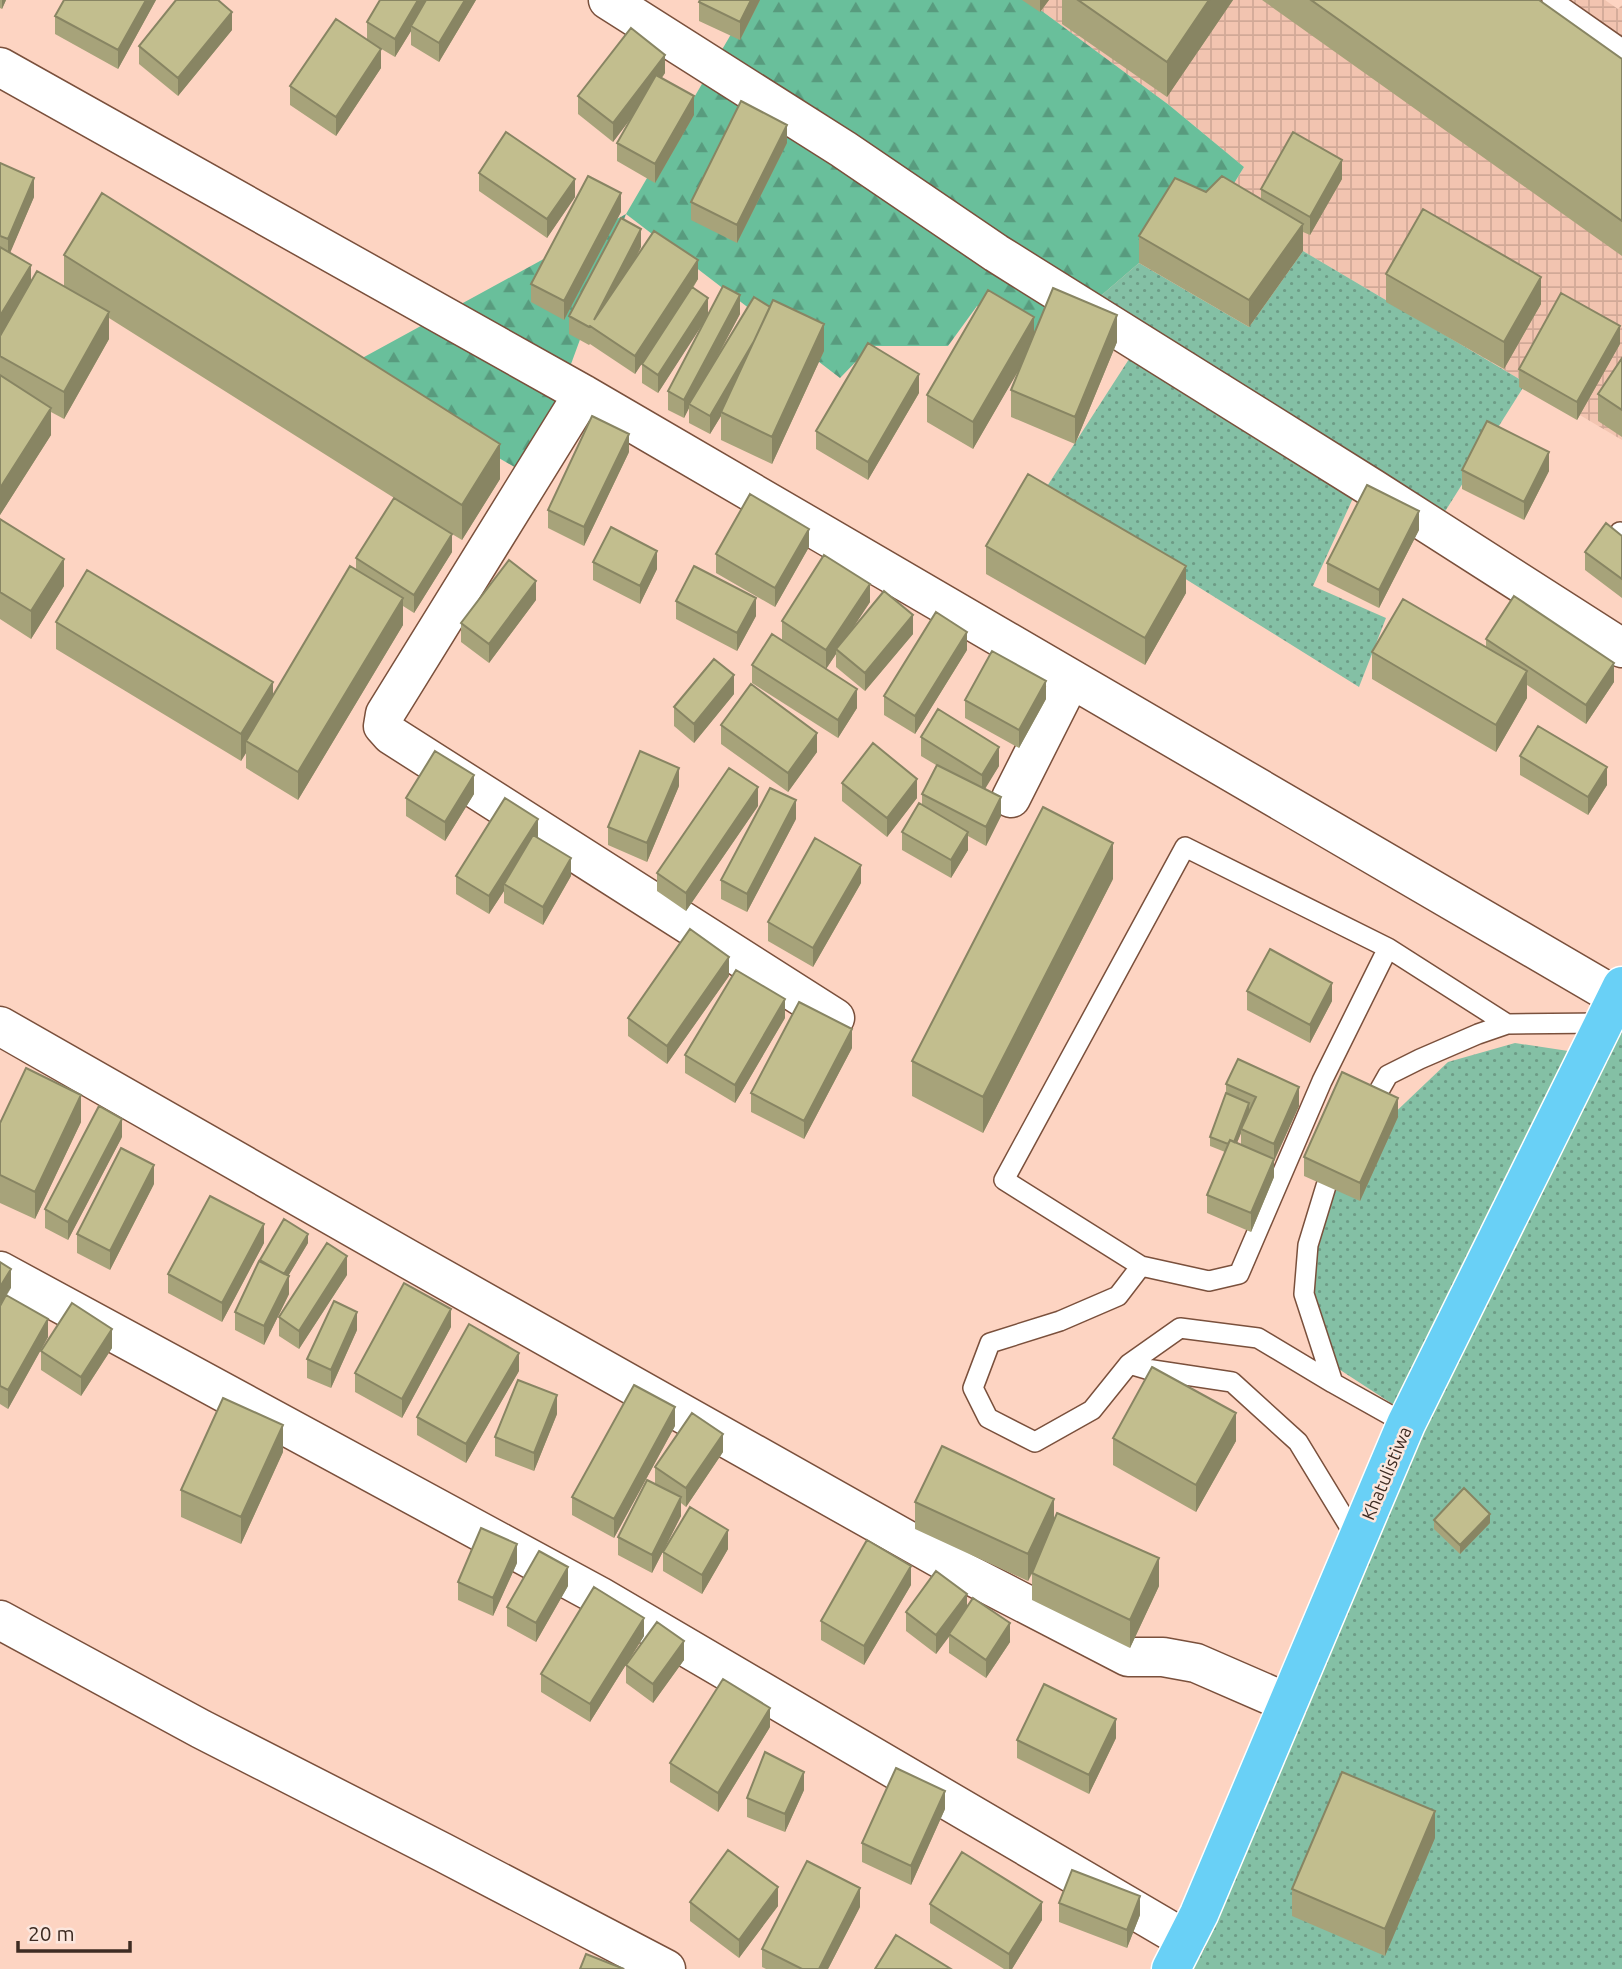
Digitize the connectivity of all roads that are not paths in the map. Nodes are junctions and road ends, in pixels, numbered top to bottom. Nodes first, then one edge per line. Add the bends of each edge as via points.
1 (608, 0) edge
2 (1552, 0) edge
3 (1622, 50) edge
4 (0, 67) edge
5 (583, 394) junction
6 (1622, 648) edge
7 (1071, 679) junction
8 (1011, 798) dead end
9 (1388, 948) junction
10 (1614, 1002) edge
11 (835, 1018) edge
12 (1507, 1024) junction
13 (0, 1026) edge
14 (1371, 1105) edge
15 (1326, 1186) edge
16 (1141, 1266) junction
17 (0, 1271) edge
18 (1129, 1364) junction
19 (1333, 1383) junction
20 (1406, 1424) junction
21 (1358, 1539) junction
22 (0, 1620) edge
23 (1288, 1703) junction
24 (1178, 1955) edge
25 (666, 1969) edge

1 - 6 street via 843,149 996,253
2 - 3 lane
4 - 5 street
5 - 7 street
5 - 11 street via 385,714 383,726
7 - 8 street
7 - 10 street
9 - 12 lane
9 - 16 lane via 1322,1081 1239,1274 1209,1281
9 - 16 lane via 1185,847 1004,1180
10 - 12 lane
10 - 20 highway, Khatulistiwa
12 - 14 lane via 1388,1075
13 - 23 street via 962,1571 1128,1657 1196,1663
15 - 19 lane via 1308,1245 1304,1294
16 - 18 lane via 1118,1296 990,1343 973,1388 988,1418 1035,1441 1093,1410
17 - 24 street via 599,1596
18 - 19 lane via 1180,1328 1258,1338
18 - 21 lane via 1233,1382 1298,1442
19 - 20 lane
20 - 21 highway, Khatulistiwa
21 - 23 highway, Khatulistiwa
22 - 25 street
23 - 24 highway, Khatulistiwa

